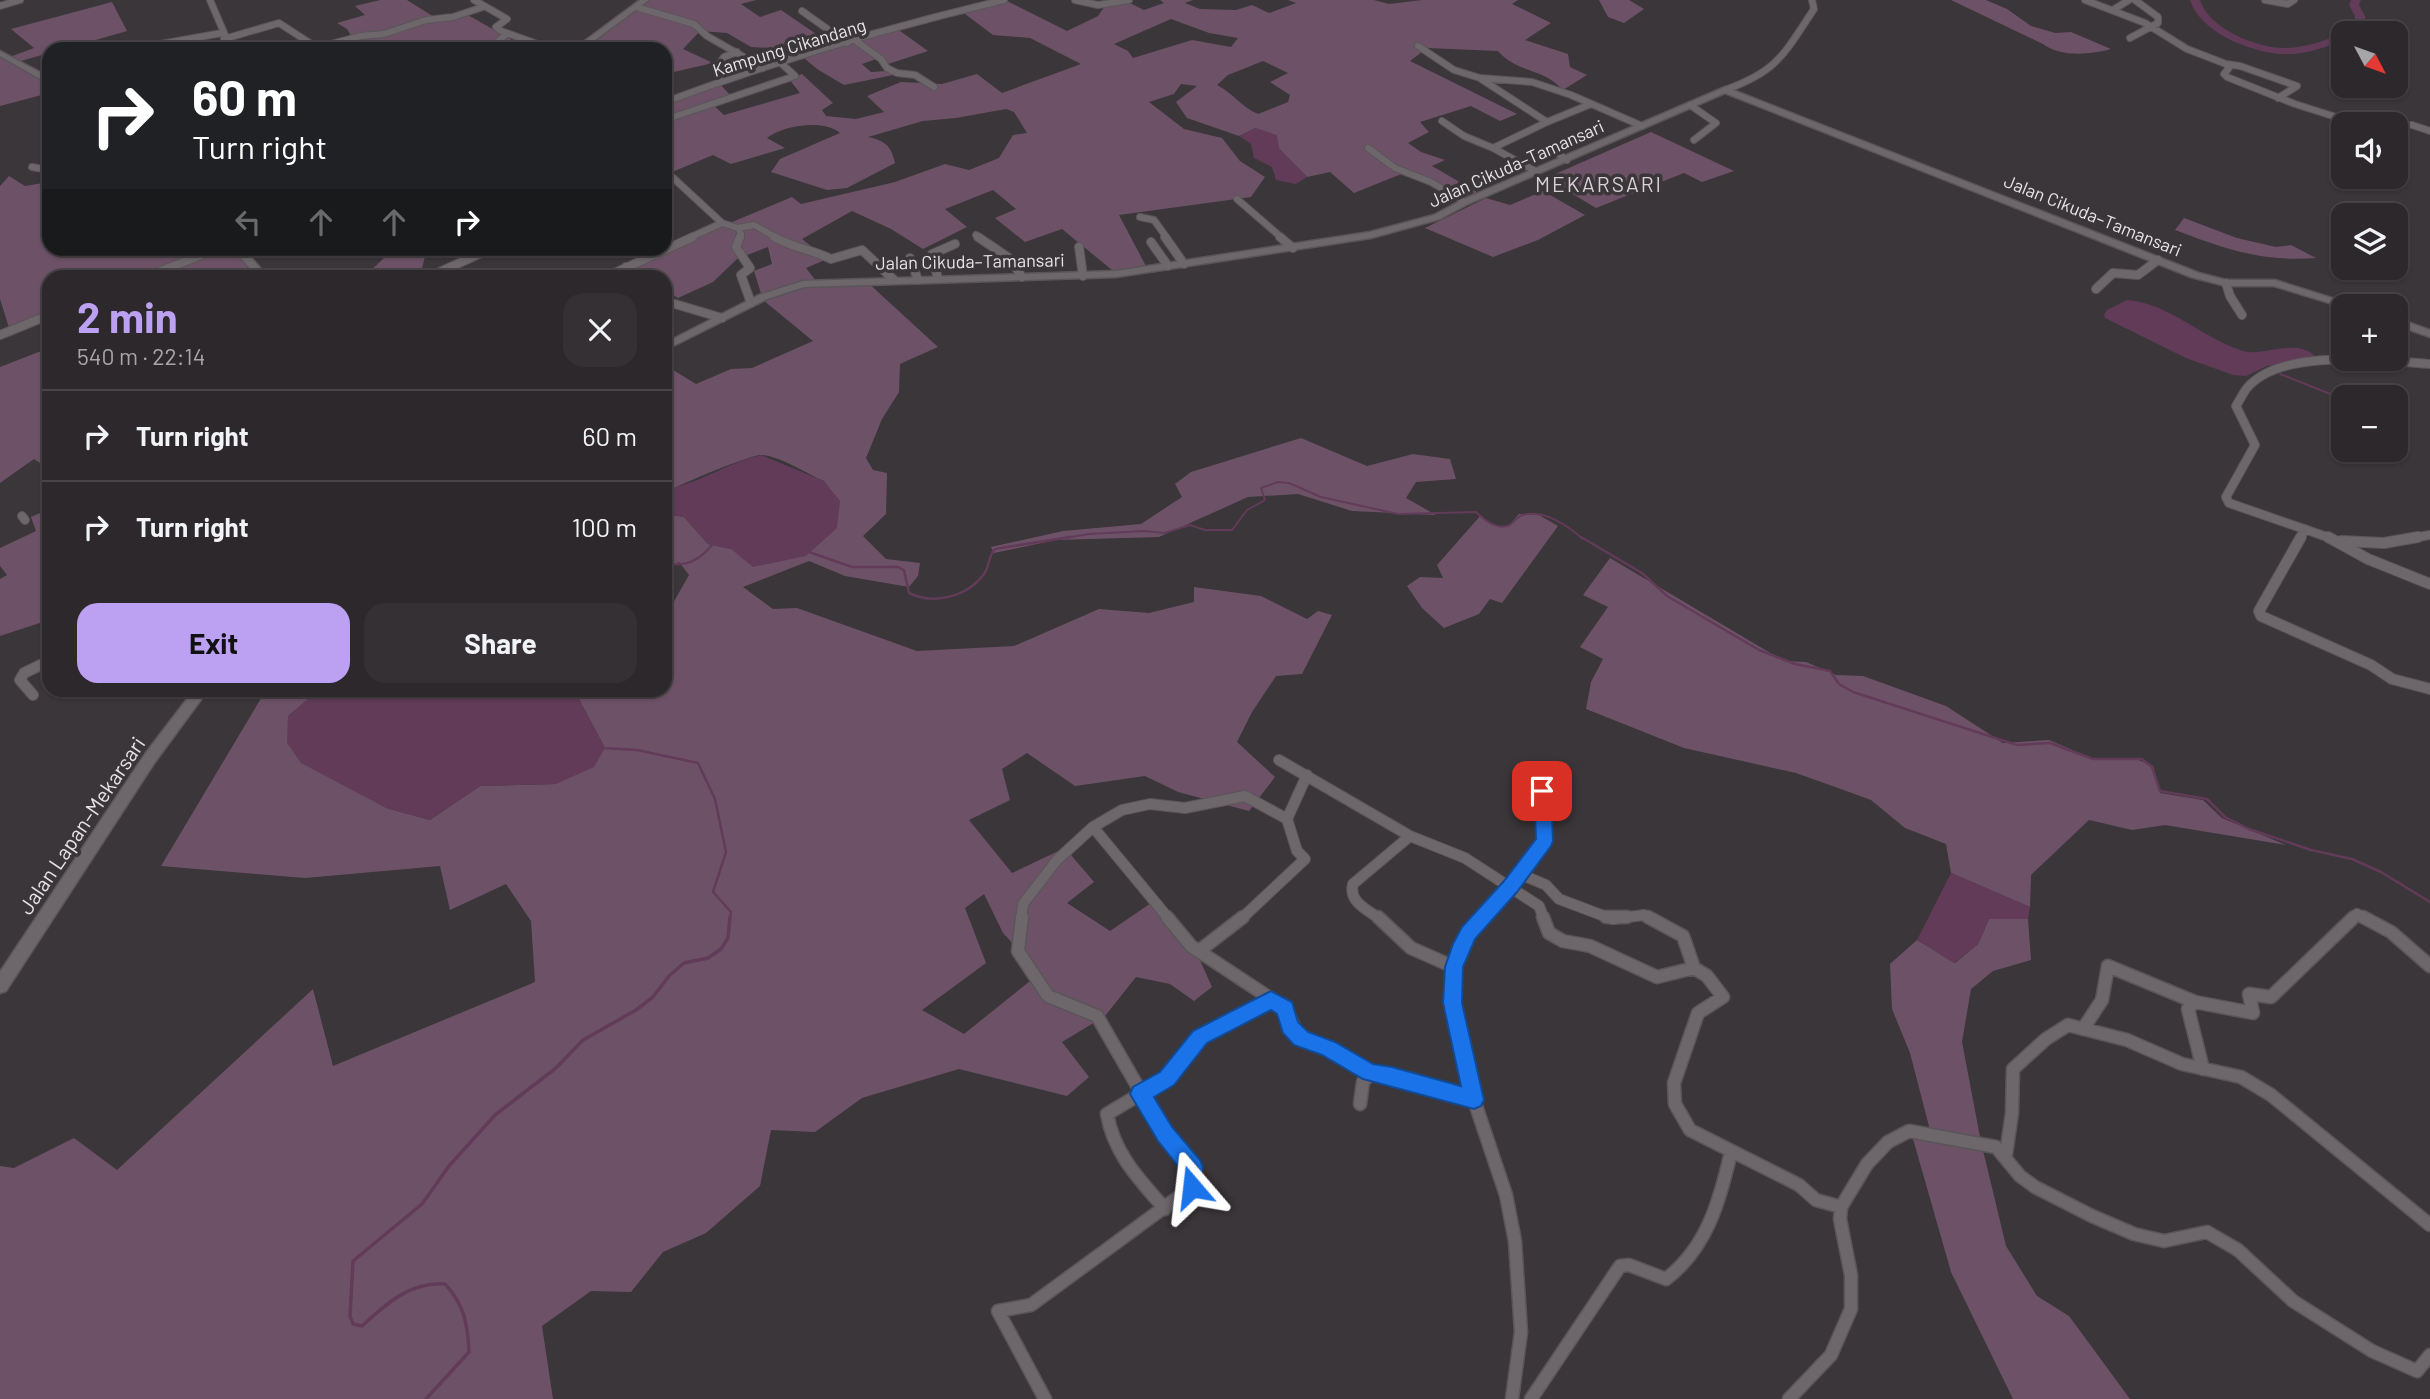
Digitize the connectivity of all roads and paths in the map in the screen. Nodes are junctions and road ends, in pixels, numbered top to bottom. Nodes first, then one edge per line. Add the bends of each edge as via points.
1 (20, 0) edge
2 (210, 0) edge
3 (474, 0) edge
4 (645, 0) edge
5 (1004, 0) edge
6 (1075, 0) edge
7 (1129, 0) edge
8 (1812, 0) edge
9 (2085, 0) edge
10 (2129, 0) edge
11 (2135, 0) edge
12 (2265, 0) edge
13 (2294, 0) edge
14 (0, 6) edge
15 (636, 6) junction
16 (483, 7) junction
17 (2113, 10) junction
18 (802, 11) dead end
19 (2150, 26) junction
20 (505, 35) junction
21 (223, 36) junction
22 (2130, 38) dead end
23 (306, 40) joint
24 (856, 41) junction
25 (181, 42) edge
26 (227, 42) edge
27 (300, 42) edge
28 (338, 42) edge
29 (498, 42) edge
30 (534, 42) edge
31 (587, 42) edge
32 (847, 43) junction
33 (1418, 46) dead end
34 (737, 52) junction
35 (0, 53) edge
36 (781, 63) junction
37 (2226, 64) junction
38 (719, 65) dead end
39 (762, 68) junction
40 (750, 72) junction
41 (42, 75) edge
42 (1480, 78) junction
43 (765, 86) junction
44 (934, 87) dead end
45 (1725, 90) junction
46 (2278, 98) junction
47 (672, 100) edge
48 (1591, 104) junction
49 (1690, 105) junction
50 (2331, 115) edge
51 (672, 117) edge
52 (1442, 121) dead end
53 (1547, 121) junction
54 (2408, 125) edge
55 (1642, 126) junction
56 (2430, 131) edge
57 (1694, 140) dead end
58 (1368, 148) dead end
59 (1493, 148) junction
60 (1550, 148) dead end
61 (1567, 160) junction
62 (32, 167) dead end
63 (42, 169) edge
64 (1537, 172) junction
65 (672, 177) edge
66 (1237, 199) dead end
67 (1465, 202) junction
68 (1140, 217) dead end
69 (722, 223) junction
70 (738, 228) junction
71 (976, 235) dead end
72 (1150, 242) dead end
73 (955, 244) dead end
74 (672, 246) edge
75 (1079, 247) dead end
76 (1293, 248) junction
77 (199, 256) edge
78 (244, 256) edge
79 (475, 256) edge
80 (650, 256) edge
81 (910, 258) dead end
82 (2158, 260) junction
83 (1184, 264) junction
84 (1168, 266) junction
85 (626, 267) junction
86 (163, 270) edge
87 (257, 270) edge
88 (444, 270) edge
89 (620, 270) edge
90 (631, 270) edge
91 (1083, 276) junction
92 (1022, 277) junction
93 (939, 279) junction
94 (894, 280) junction
95 (918, 280) junction
96 (2226, 283) junction
97 (2096, 289) dead end
98 (2331, 300) edge
99 (672, 303) edge
100 (751, 303) junction
101 (2242, 315) dead end
102 (722, 318) junction
103 (42, 319) edge
104 (2408, 326) edge
105 (2430, 334) edge
106 (0, 335) edge
107 (672, 343) edge
108 (2430, 364) edge
109 (2305, 529) junction
110 (2430, 535) edge
111 (2337, 540) junction
112 (2430, 584) edge
113 (42, 664) edge
114 (2430, 689) edge
115 (33, 695) dead end
116 (196, 697) edge
117 (1279, 760) dead end
118 (1540, 768) dead end
119 (1307, 775) junction
120 (1287, 819) junction
121 (1093, 827) junction
122 (1410, 836) junction
123 (1520, 874) junction
124 (1510, 886) junction
125 (1199, 951) junction
126 (2430, 966) edge
127 (1454, 967) junction
128 (1694, 968) junction
129 (0, 986) edge
130 (1271, 1000) junction
131 (2195, 1002) junction
132 (2083, 1029) junction
133 (2203, 1069) junction
134 (1370, 1073) junction
135 (1140, 1094) junction
136 (1474, 1100) junction
137 (1360, 1104) dead end
138 (1731, 1152) junction
139 (2006, 1154) junction
140 (1841, 1207) junction
141 (1165, 1209) junction
142 (2430, 1225) edge
143 (2430, 1355) edge
144 (1045, 1399) edge
145 (1512, 1399) edge
146 (1531, 1399) edge
147 (1789, 1399) edge

1 - 14 street
2 - 21 street
3 - 16 street
4 - 15 street
5 - 24 street, Kampung Cikandang
6 - 7 street via 1098,5
8 - 45 street via 1814,9 1779,63 1768,73
9 - 17 street
10 - 17 street
11 - 19 street via 2158,17 2158,23
12 - 13 street via 2288,4
15 - 31 street
15 - 34 street via 694,24
16 - 20 street via 507,19 496,27
16 - 28 street
17 - 19 street
18 - 32 street
19 - 22 street
19 - 37 street via 2187,49
20 - 29 street
20 - 30 street
21 - 23 street via 279,23
21 - 25 street
21 - 26 street
23 - 27 street
24 - 32 street, Kampung Cikandang
24 - 44 street via 887,68 915,75
32 - 36 street, Kampung Cikandang
33 - 42 street via 1454,70
34 - 38 street via 724,57
34 - 39 street
35 - 41 street
36 - 39 street, Kampung Cikandang
36 - 43 street via 795,76
37 - 46 street via 2227,77
37 - 46 street via 2297,86
39 - 40 street, Kampung Cikandang
40 - 43 street
40 - 47 street, Kampung Cikandang
42 - 48 street via 1532,82
42 - 53 street
43 - 51 street
45 - 49 street, Jalan Cikuda–Tamansari
45 - 82 street, Jalan Cikuda–Tamansari
46 - 50 street
48 - 53 street
48 - 55 street
49 - 55 street, Jalan Cikuda–Tamansari
49 - 57 street via 1716,124
52 - 59 street
53 - 59 street
54 - 56 street
55 - 61 street, Jalan Cikuda–Tamansari
58 - 67 street via 1395,168 1431,181
59 - 64 street
60 - 61 street
61 - 64 street, Jalan Cikuda–Tamansari
62 - 63 street
64 - 67 street, Jalan Cikuda–Tamansari
65 - 69 street
66 - 76 street
67 - 76 street, Jalan Cikuda–Tamansari via 1417,225
68 - 83 street via 1154,220
69 - 70 street
69 - 74 street
70 - 94 street via 754,225 793,248 831,259 862,250
70 - 100 street via 741,234 736,247 750,268 741,275
71 - 92 street via 1005,254
72 - 84 street
73 - 93 street via 932,254
75 - 91 street
76 - 83 street, Jalan Cikuda–Tamansari
77 - 86 street
78 - 87 street
79 - 88 street
80 - 85 street
81 - 95 street
82 - 96 street, Jalan Cikuda–Tamansari
82 - 97 street via 2138,275 2113,273
83 - 84 street, Jalan Cikuda–Tamansari
84 - 91 street, Jalan Cikuda–Tamansari
85 - 89 street
85 - 90 street
91 - 92 street, Jalan Cikuda–Tamansari
92 - 93 street, Jalan Cikuda–Tamansari
93 - 95 street, Jalan Cikuda–Tamansari
94 - 95 street, Jalan Cikuda–Tamansari
94 - 100 street, Jalan Cikuda–Tamansari via 803,284
96 - 98 street, Jalan Cikuda–Tamansari via 2275,284
96 - 101 street
99 - 102 street
100 - 102 street, Jalan Cikuda–Tamansari
102 - 107 street, Jalan Cikuda–Tamansari
103 - 106 street
104 - 105 street
108 - 109 street via 2311,361 2281,367 2240,394 2236,406 2255,445 2227,502
109 - 111 street
109 - 114 street via 2259,611 2261,616 2396,682
110 - 111 street via 2384,542
111 - 112 street via 2368,559
113 - 115 street via 20,680
116 - 129 street, Jalan Lapan–Mekarsari via 143,768
117 - 119 street
118 - 123 street via 1544,841
119 - 120 street
119 - 122 street
120 - 121 street via 1245,796 1185,808 1150,804 1122,810
120 - 125 street via 1297,851 1305,859 1250,912
121 - 125 street via 1178,933
121 - 135 street via 1057,860 1023,904 1018,951 1048,996 1097,1016
122 - 124 street via 1465,858
122 - 127 street via 1353,884 1351,891 1355,901 1411,948
123 - 124 street
123 - 128 street via 1589,912 1612,919 1644,915 1683,936
124 - 127 street via 1469,933
124 - 128 street via 1539,906 1549,933 1563,941 1590,946 1657,977
125 - 130 street
126 - 131 street via 2391,932 2357,914 2271,998 2249,994 2253,1013
127 - 136 street via 1452,1003
128 - 138 street via 1707,976 1723,997 1698,1013 1674,1083 1675,1104 1690,1130
130 - 134 street via 1285,1008 1290,1027 1301,1038
130 - 135 street via 1200,1037 1167,1078
131 - 132 street via 2108,965 2102,1000
131 - 133 street via 2188,1009
132 - 133 street
132 - 139 street via 2068,1025 2013,1069
133 - 142 street via 2241,1077 2271,1095
134 - 136 street
134 - 137 street via 1363,1082
135 - 141 street via 1192,1167 1192,1187
135 - 141 street via 1107,1114 1109,1135 1119,1155
136 - 145 street via 1506,1195 1515,1241 1521,1332
138 - 140 street via 1799,1185 1816,1200
138 - 146 street via 1722,1195 1702,1237 1677,1272 1666,1279 1620,1266
139 - 140 street via 1996,1147 1909,1131 1888,1142 1867,1164
139 - 143 street via 2023,1179 2035,1187 2138,1234 2161,1241 2207,1232 2238,1251 2292,1301 2408,1369 2417,1371
140 - 147 street via 1851,1275 1850,1309 1831,1355
141 - 144 street via 1031,1305 998,1311

